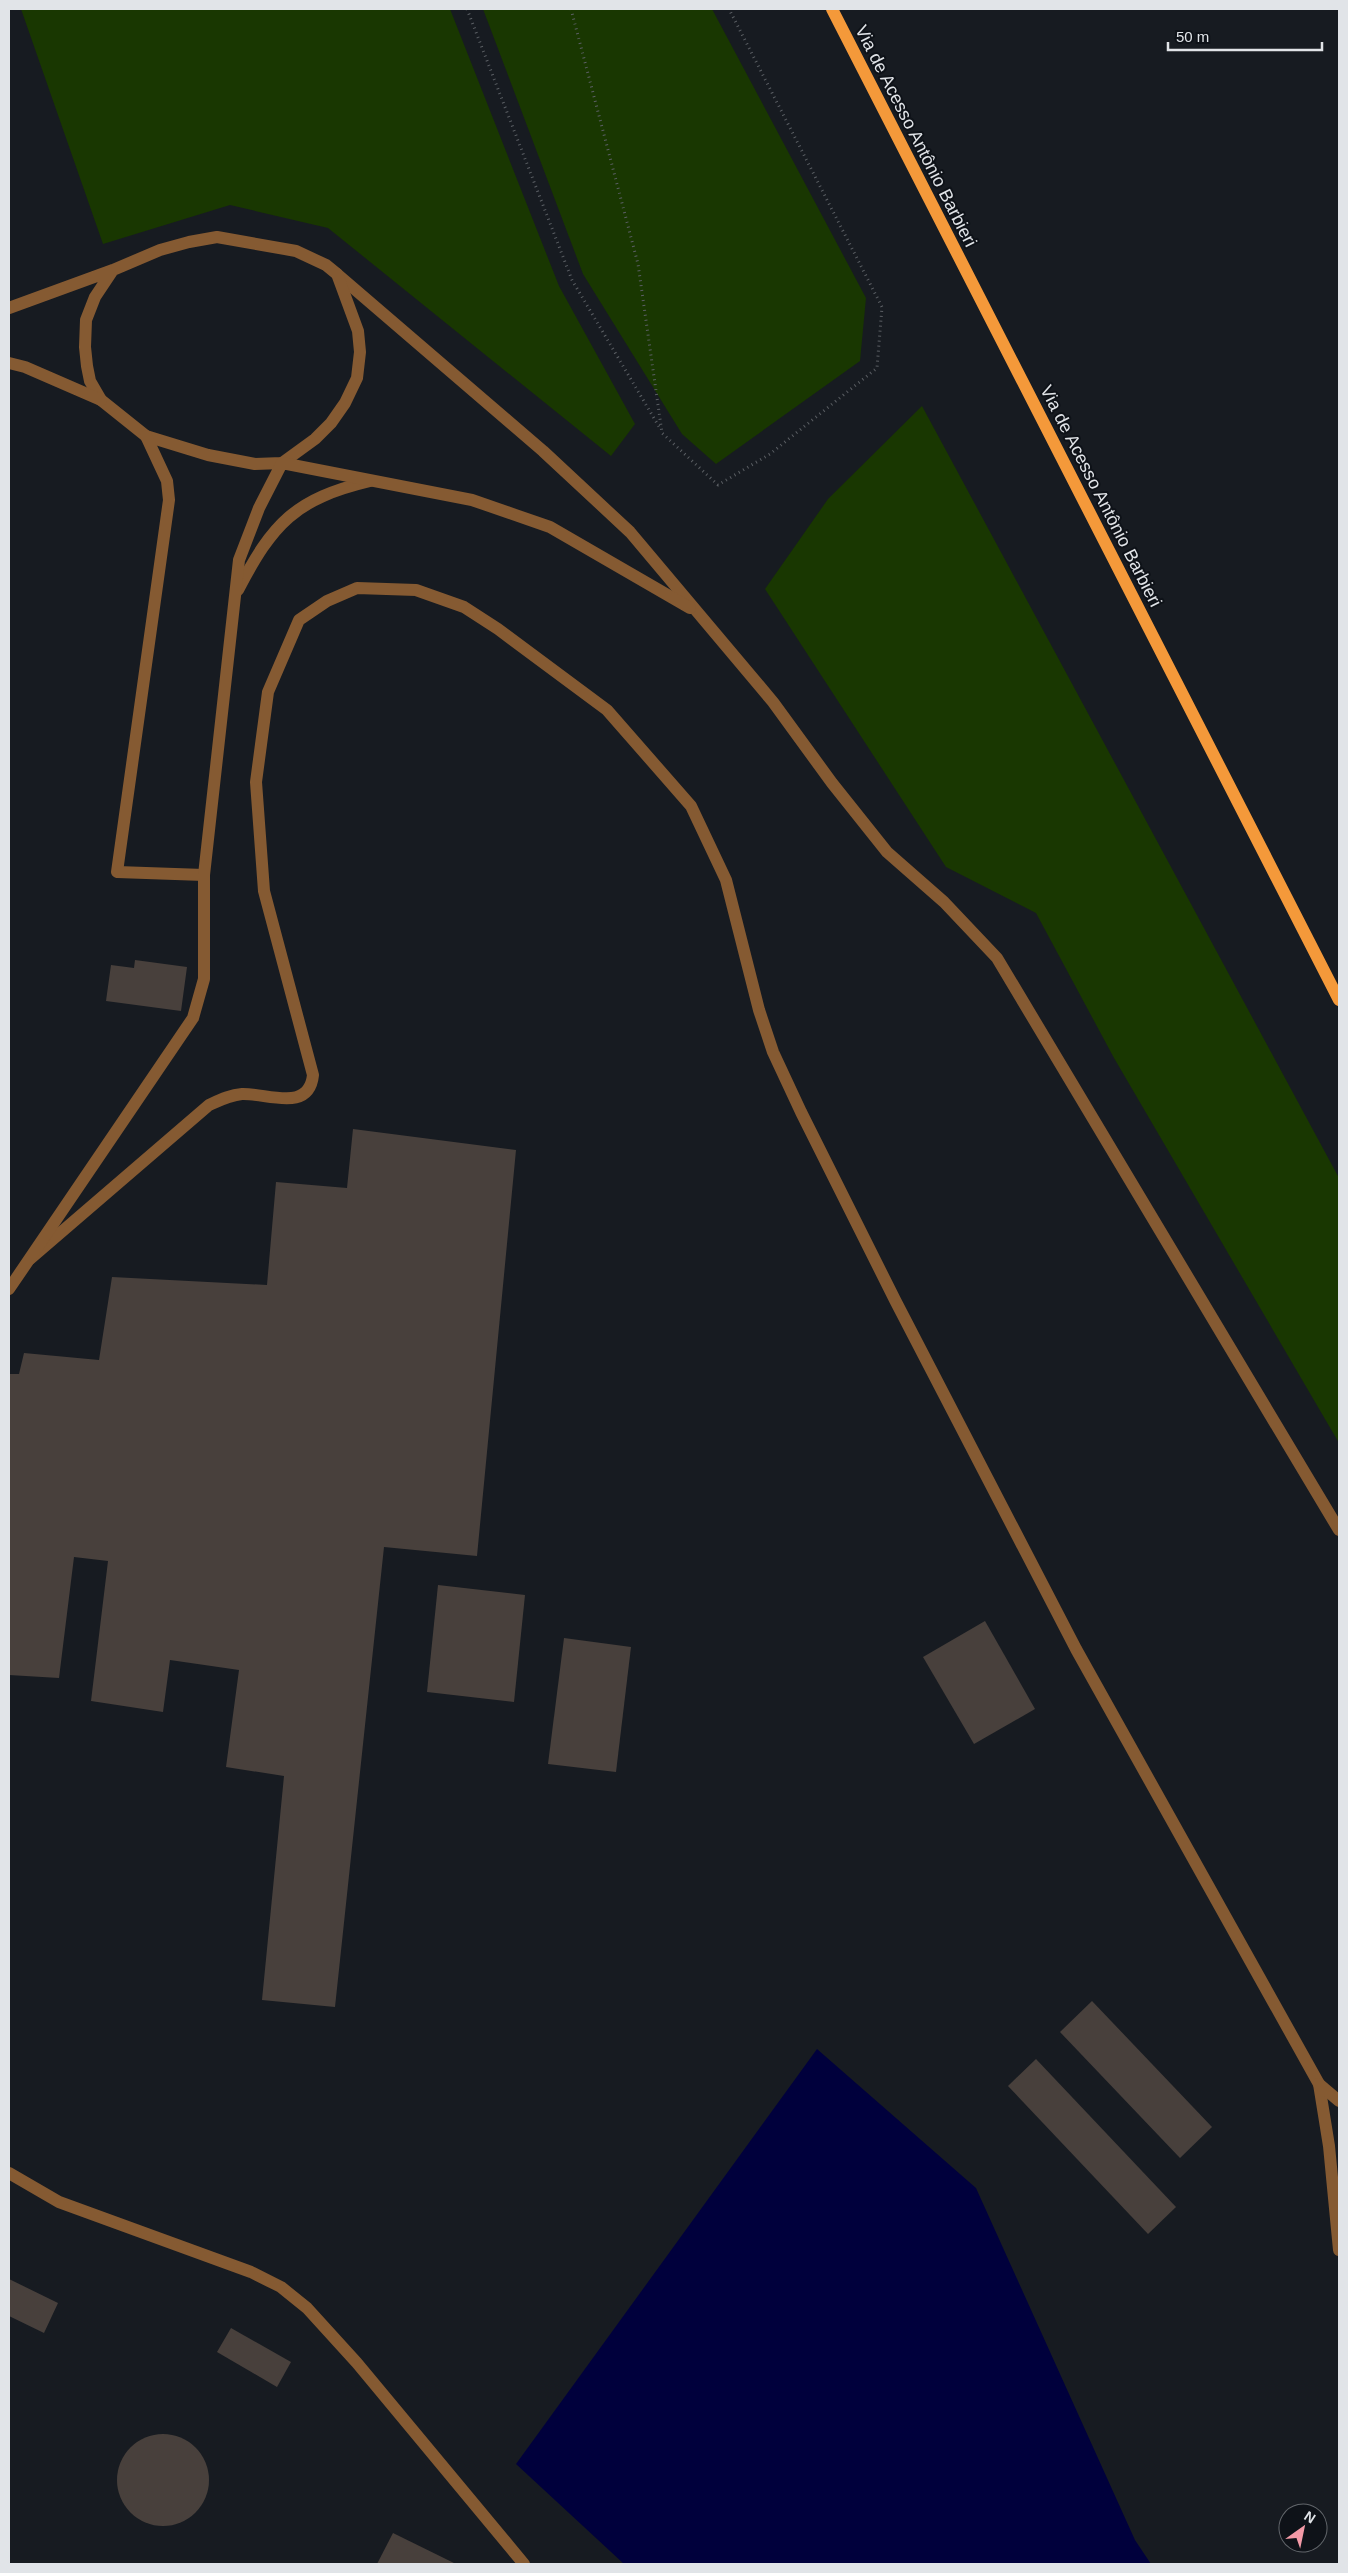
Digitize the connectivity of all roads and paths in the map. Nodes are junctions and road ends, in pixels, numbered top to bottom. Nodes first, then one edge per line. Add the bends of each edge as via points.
1 (467, 9) edge
2 (571, 9) edge
3 (729, 9) edge
4 (832, 9) edge
5 (113, 270) junction
6 (337, 274) junction
7 (9, 308) edge
8 (9, 363) edge
9 (101, 400) junction
10 (662, 433) junction
11 (146, 436) junction
12 (282, 463) junction
13 (375, 480) junction
14 (234, 597) junction
15 (699, 613) junction
16 (204, 875) junction
17 (1339, 1000) edge
18 (30, 1258) junction
19 (9, 1289) edge
20 (1339, 1530) edge
21 (1319, 2084) junction
22 (1339, 2101) edge
23 (9, 2174) edge
24 (1339, 2250) edge
25 (524, 2564) edge

1 - 10 path via 572,280
2 - 10 path via 638,264
3 - 10 path via 882,307 877,368 770,454 718,485
4 - 17 main road, Via de Acesso Antônio Barbieri
5 - 6 street via 160,250 217,237 296,251
5 - 7 street
5 - 9 street via 95,297 86,320 87,366 90,381
6 - 12 street via 358,331 357,378 331,423
6 - 15 street via 543,452 630,532
8 - 9 street
9 - 11 street
11 - 12 street via 208,455 255,464
11 - 16 street via 166,481 169,500 117,872
12 - 13 street
12 - 14 street via 259,508 239,560
13 - 14 street via 328,492 295,510 256,555
13 - 15 street via 472,500 550,528
14 - 16 street
15 - 20 street via 773,702 886,852 944,902 996,958
16 - 18 street via 204,979 193,1018
18 - 19 street
18 - 21 street via 209,1105 227,1096 244,1094 292,1099 304,1096 312,1084 313,1076 264,891 256,782 268,692 299,620 327,601 357,588 416,590 464,607 607,710 690,806 726,880 762,1018 773,1052 801,1112 1076,1649
21 - 22 street
21 - 24 street via 1329,2146
23 - 25 street via 59,2202 250,2272 281,2287 308,2308 357,2362

